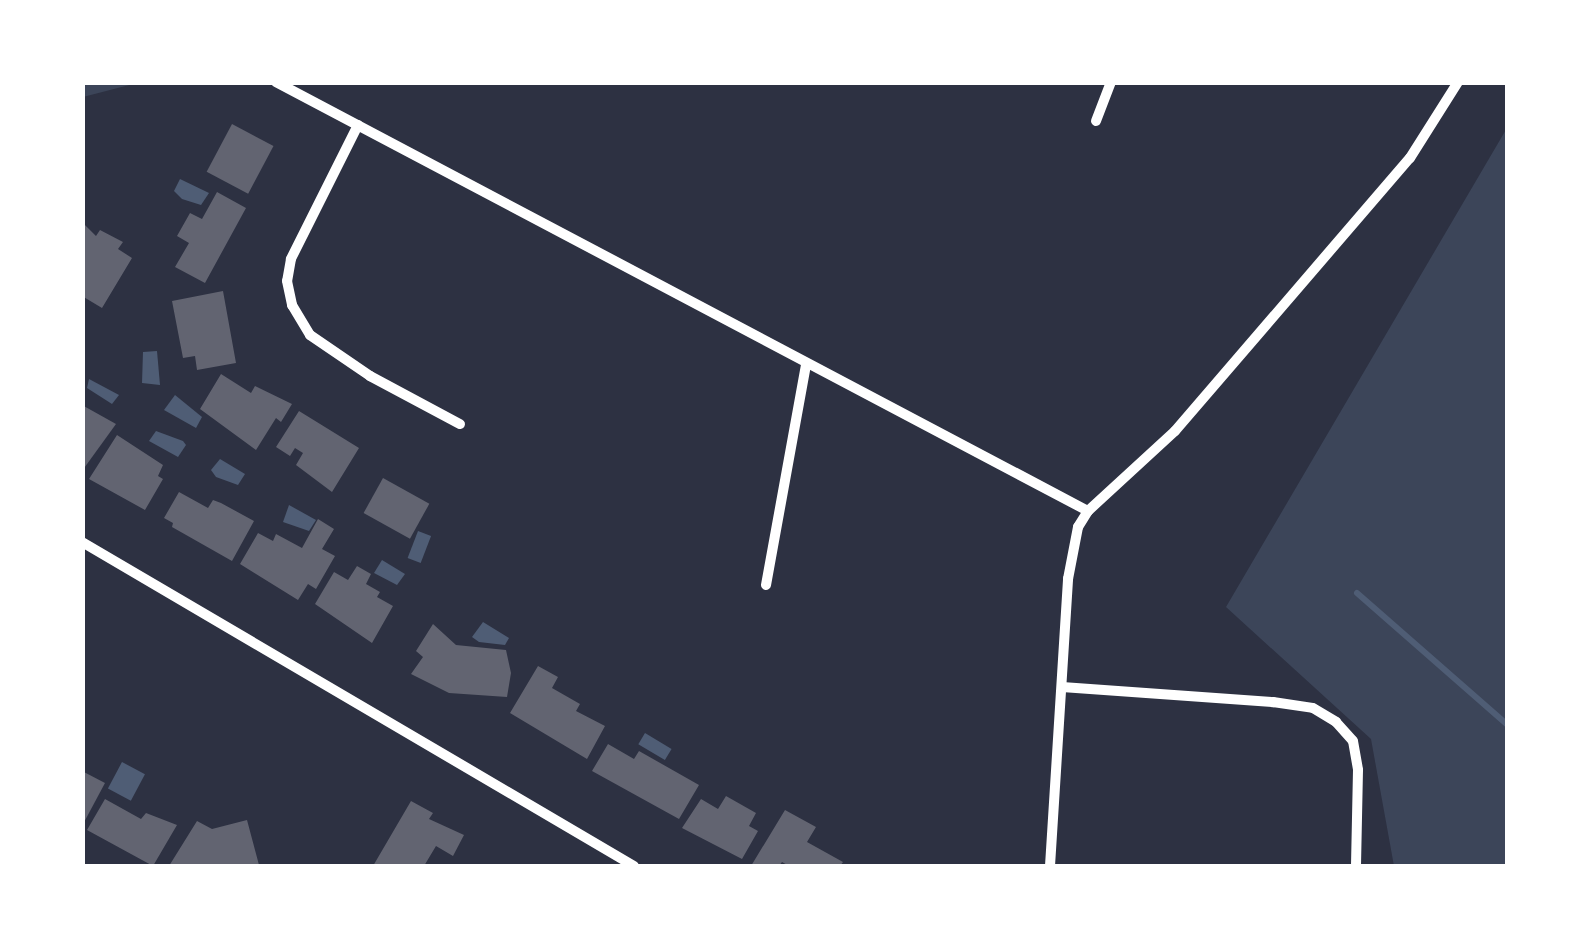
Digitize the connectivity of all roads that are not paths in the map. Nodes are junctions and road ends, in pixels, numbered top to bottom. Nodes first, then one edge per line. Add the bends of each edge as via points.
1 (276, 82) edge
2 (1111, 82) edge
3 (1458, 82) edge
4 (1096, 121) dead end
5 (358, 125) junction
6 (806, 364) junction
7 (460, 424) dead end
8 (1088, 511) junction
9 (82, 542) edge
10 (766, 585) dead end
11 (1062, 687) junction
12 (634, 866) edge
13 (1050, 866) edge
14 (1356, 866) edge

1 - 5 street
2 - 4 street
3 - 8 street via 1410,158 1175,432
5 - 6 street
5 - 7 street via 292,259 292,304 310,336
6 - 8 street
6 - 10 street
8 - 11 street via 1072,548
9 - 12 street
11 - 13 street
11 - 14 street via 1274,702 1313,708 1336,722 1353,741 1358,770

